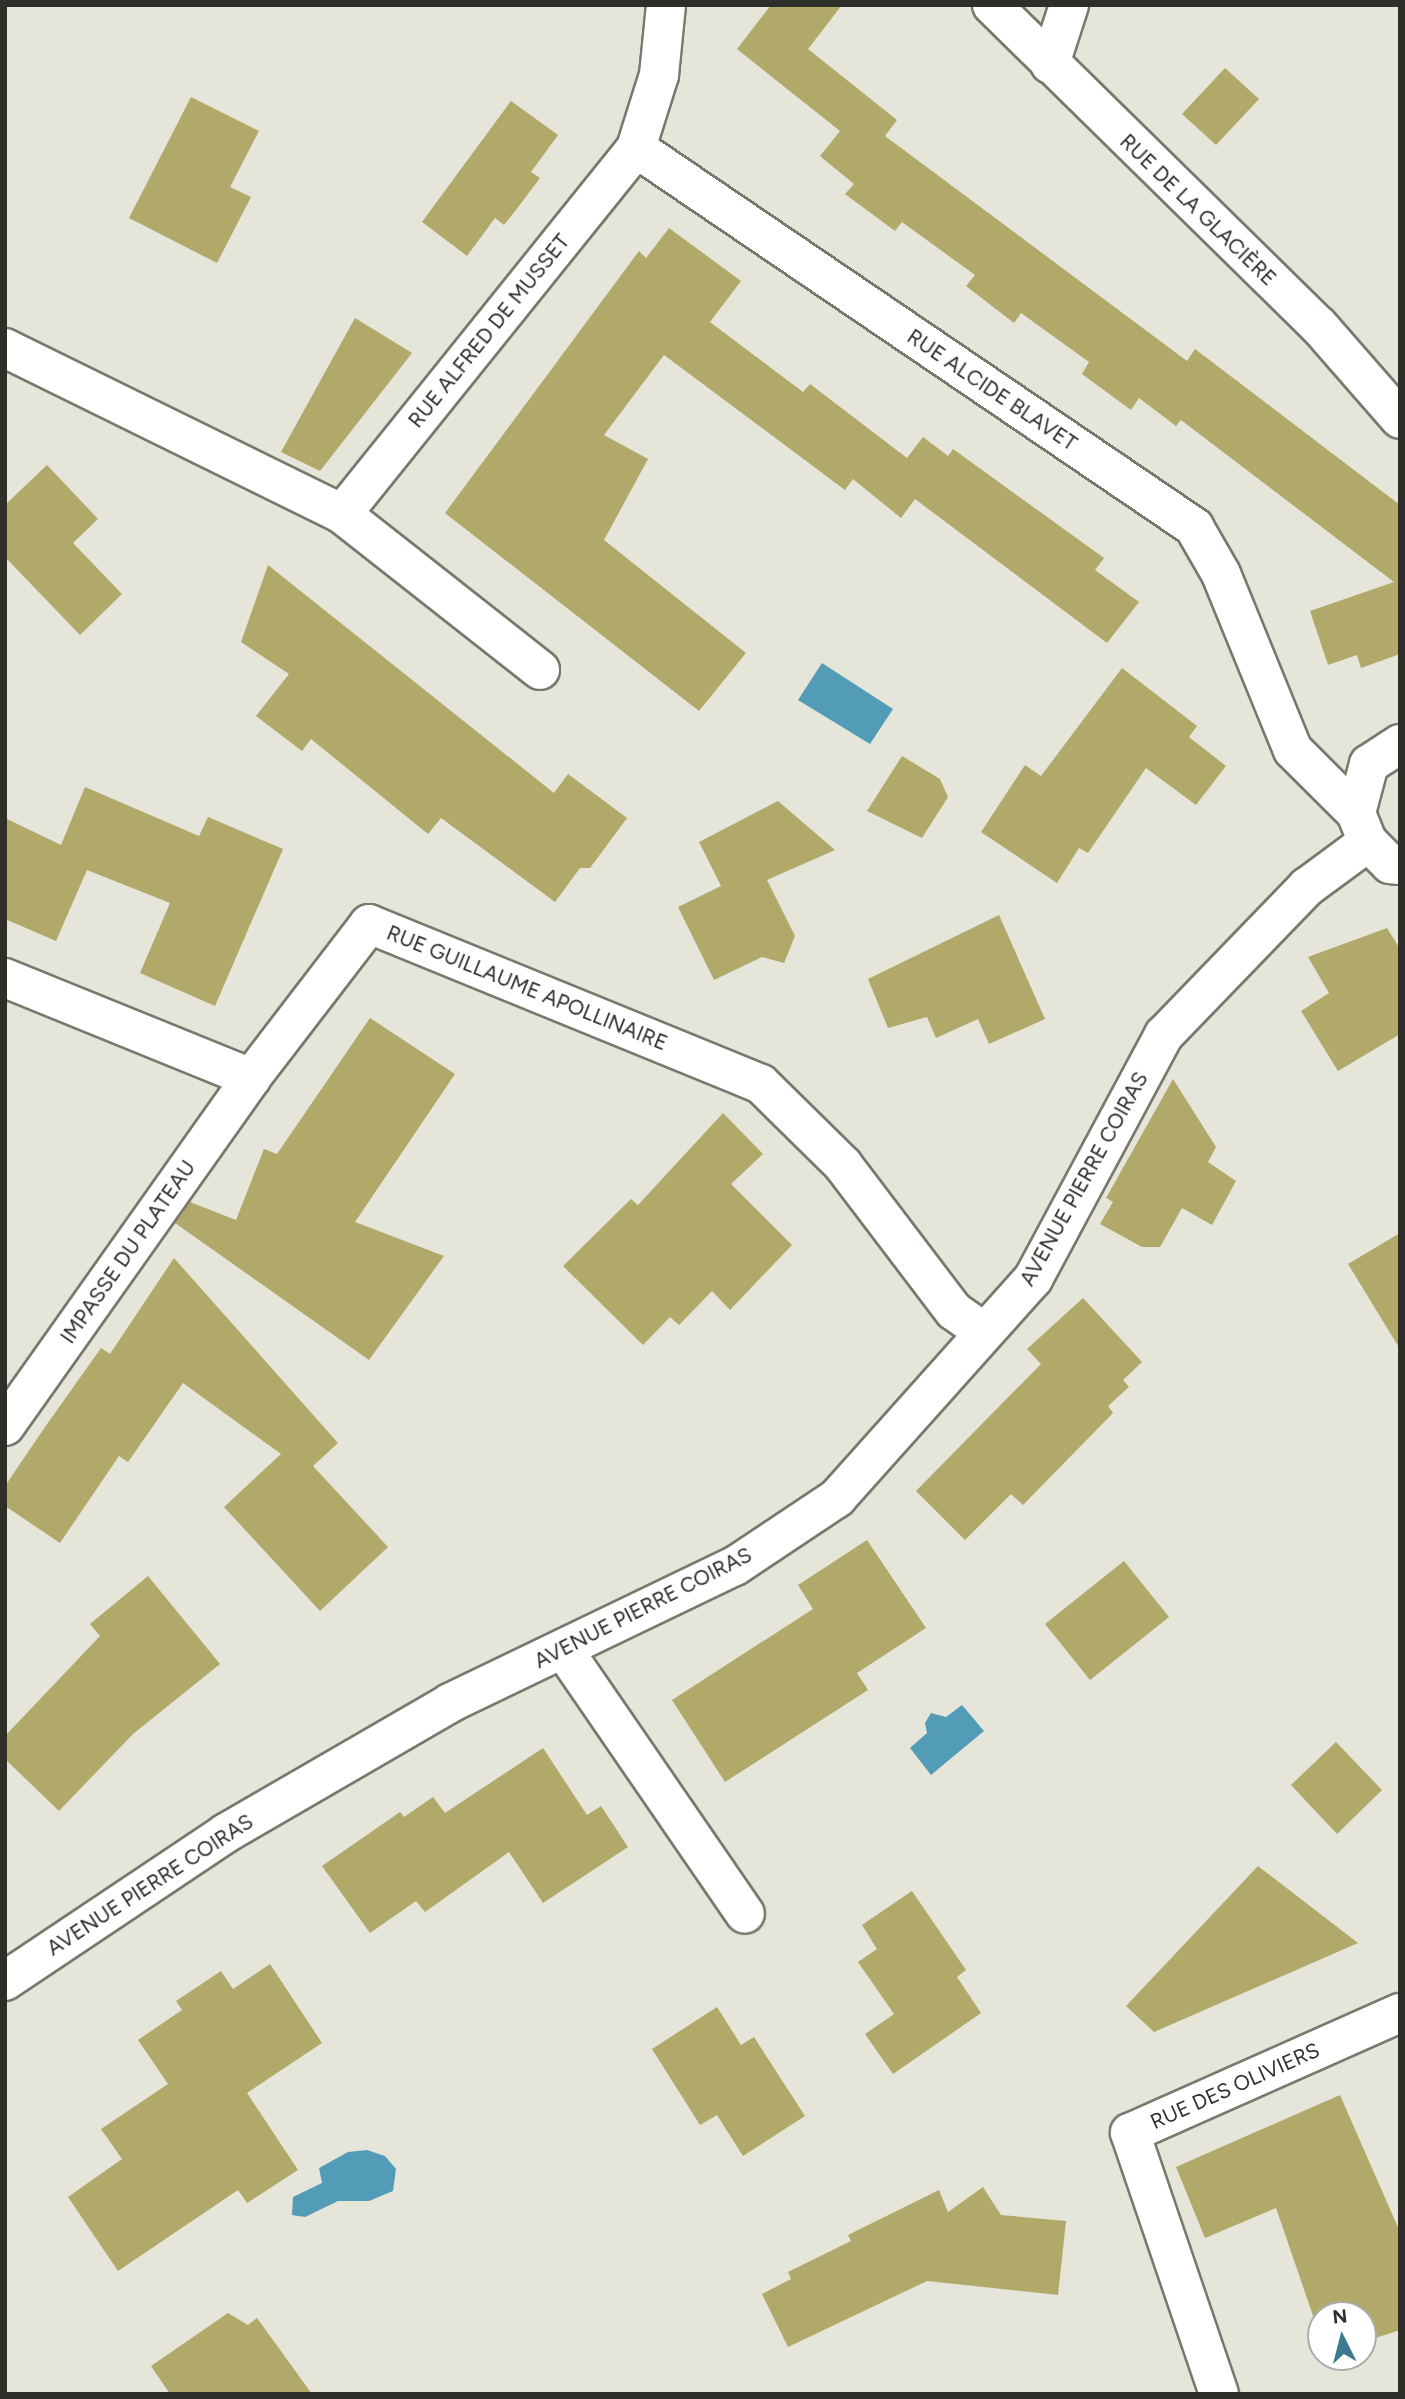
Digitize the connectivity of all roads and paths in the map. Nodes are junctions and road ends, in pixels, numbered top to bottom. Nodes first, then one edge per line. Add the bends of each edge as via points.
1 (666, 5) edge
2 (992, 5) edge
3 (1069, 5) edge
4 (1051, 64) junction
5 (636, 148) junction
6 (5, 348) edge
7 (1400, 419) edge
8 (342, 514) junction
9 (540, 670) dead end
10 (1400, 744) edge
11 (1362, 827) junction
12 (1400, 866) edge
13 (5, 978) edge
14 (251, 1078) junction
15 (984, 1331) junction
16 (5, 1426) edge
17 (563, 1649) junction
18 (745, 1914) dead end
19 (5, 1981) edge
20 (1400, 2013) edge
21 (1219, 2394) edge

1 - 5 street via 659,75
2 - 4 street, RUE DE LA GLACIÈRE
3 - 4 street
4 - 7 street, RUE DE LA GLACIÈRE via 1319,326
5 - 8 street, RUE ALFRED DE MUSSET
5 - 11 street, RUE ALCIDE BLAVET via 1194,527 1221,574 1293,750
6 - 8 street
8 - 9 street
10 - 11 street via 1369,764
11 - 12 street, RUE ALCIDE BLAVET via 1390,864
11 - 15 street, AVENUE PIERRE COIRAS via 1164,1035 1033,1279
13 - 14 street
14 - 15 street, RUE GUILLAUME APOLLINAIRE via 369,924 761,1084 843,1165 954,1311
14 - 16 street, IMPASSE DU PLATEAU
15 - 17 street, AVENUE PIERRE COIRAS via 907,1425 837,1498 735,1566
17 - 18 street
17 - 19 street, AVENUE PIERRE COIRAS via 450,1703 226,1833
20 - 21 street, RUE DES OLIVIERS via 1130,2133

